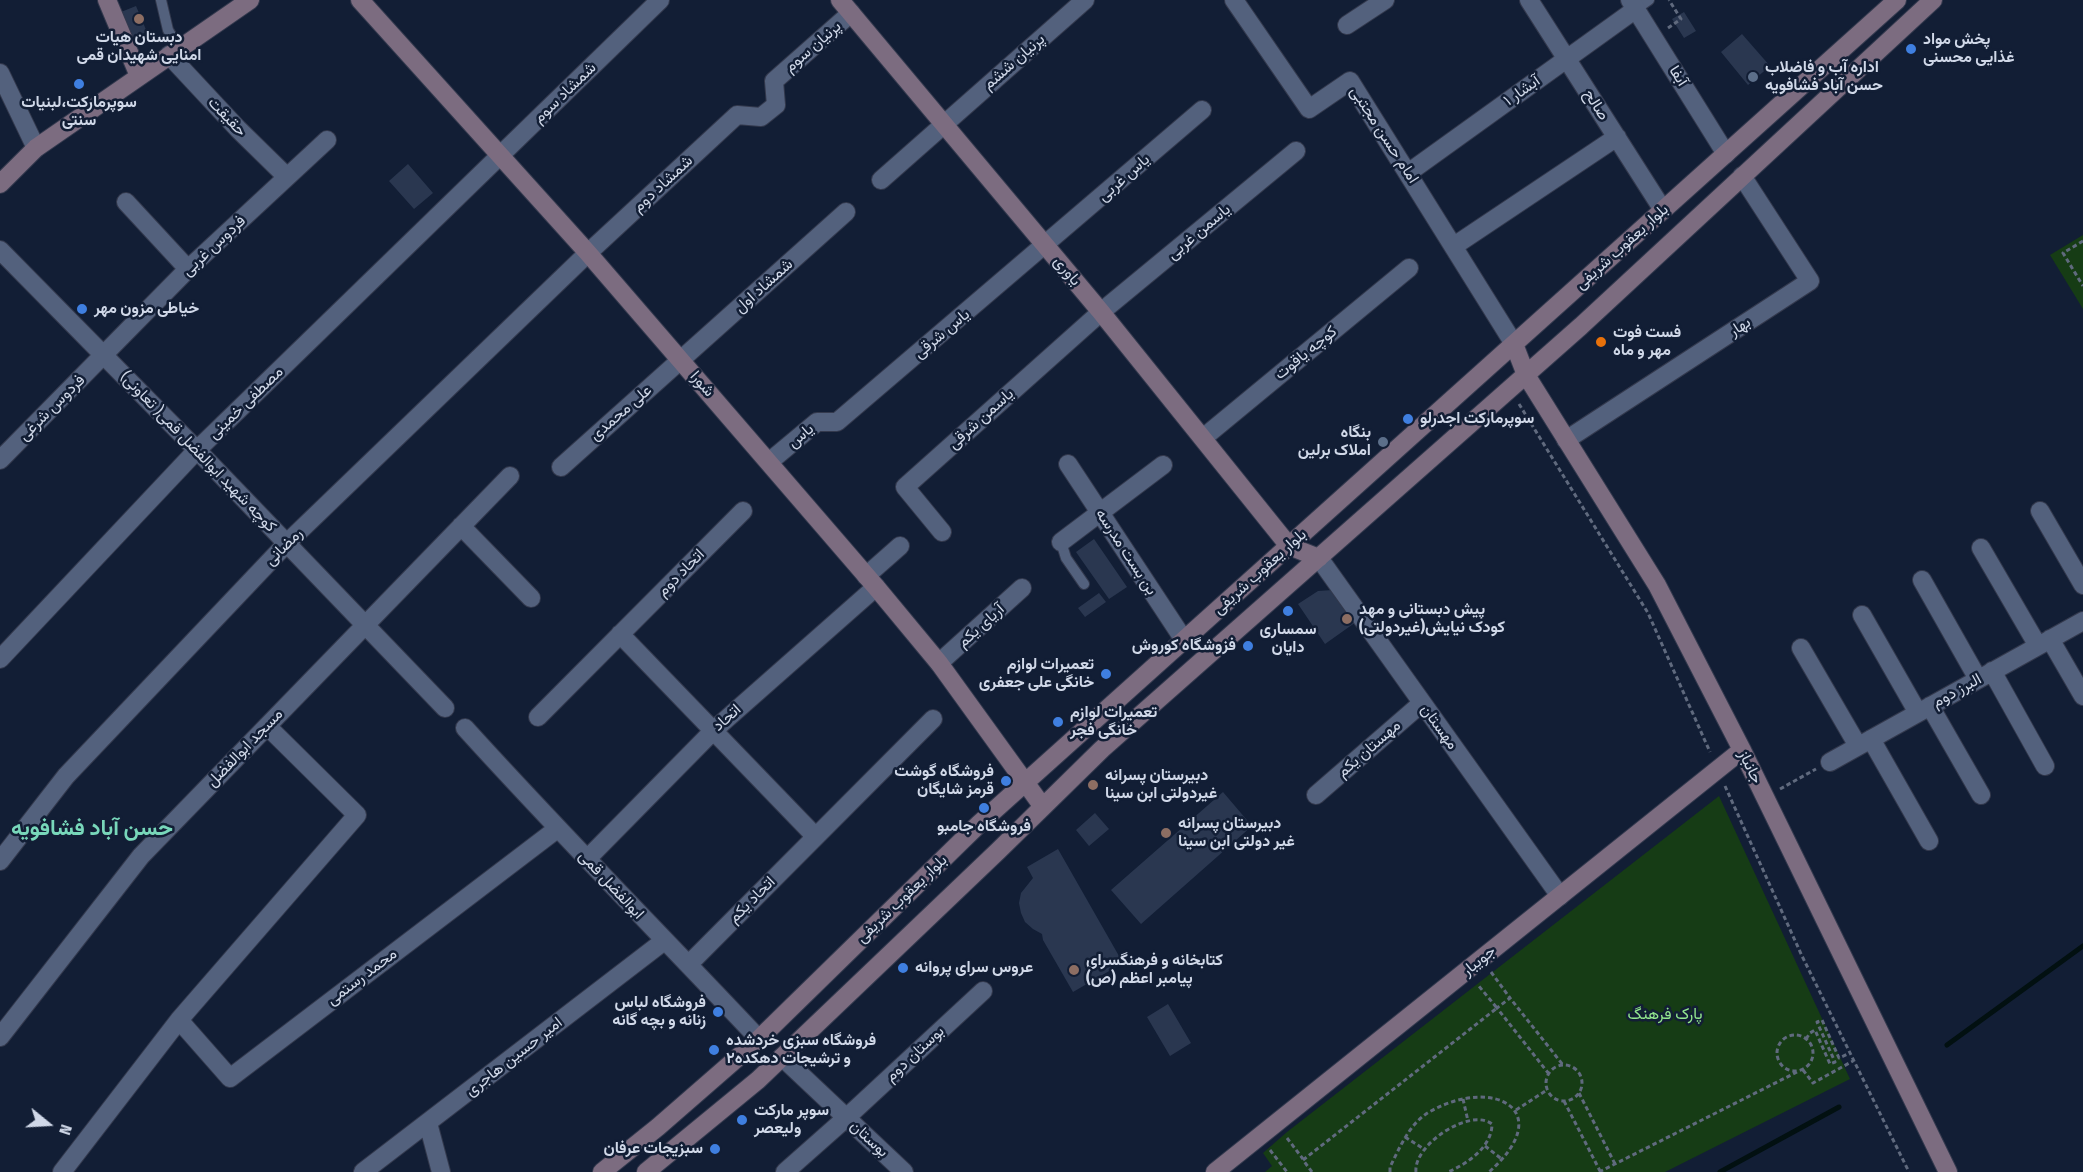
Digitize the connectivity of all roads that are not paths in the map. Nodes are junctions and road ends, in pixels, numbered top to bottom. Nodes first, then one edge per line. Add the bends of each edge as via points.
1 (107, 0) edge
2 (161, 0) edge
3 (250, 0) edge
4 (360, 0) edge
5 (660, 0) edge
6 (1085, 0) edge
7 (1234, 0) edge
8 (1385, 0) edge
9 (1529, 0) edge
10 (1897, 0) edge
11 (1933, 0) edge
12 (1638, 3) edge
13 (846, 7) edge
14 (1347, 25) dead end
15 (174, 52) junction
16 (1567, 59) junction
17 (0, 73) edge
18 (139, 76) junction
19 (1202, 110) dead end
20 (737, 115) joint
21 (944, 123) junction
22 (1617, 137) junction
23 (327, 140) dead end
24 (36, 148) junction
25 (1296, 151) dead end
26 (1726, 154) junction
27 (500, 155) junction
28 (1408, 173) junction
29 (1742, 176) junction
30 (287, 177) junction
31 (880, 180) dead end
32 (0, 184) edge
33 (126, 202) dead end
34 (1663, 210) junction
35 (846, 212) dead end
36 (1046, 245) junction
37 (1454, 246) junction
38 (0, 250) edge
39 (588, 253) junction
40 (1408, 268) dead end
41 (189, 270) junction
42 (1101, 312) junction
43 (1514, 344) junction
44 (103, 355) junction
45 (682, 360) junction
46 (1526, 375) junction
47 (837, 422) joint
48 (1203, 438) junction
49 (1566, 440) junction
50 (197, 450) junction
51 (0, 460) edge
52 (769, 462) junction
53 (1068, 464) dead end
54 (1163, 465) dead end
55 (561, 466) dead end
56 (510, 476) dead end
57 (2040, 511) dead end
58 (743, 512) dead end
59 (1100, 513) junction
60 (461, 526) junction
61 (942, 532) dead end
62 (1061, 542) joint
63 (287, 543) junction
64 (900, 546) dead end
65 (1289, 546) junction
66 (1981, 548) dead end
67 (1319, 558) junction
68 (1922, 580) dead end
69 (871, 582) junction
70 (1084, 584) dead end
71 (2083, 585) edge
72 (1022, 588) dead end
73 (531, 598) dead end
74 (1862, 615) dead end
75 (2083, 621) edge
76 (365, 624) junction
77 (620, 634) junction
78 (1184, 640) junction
79 (2044, 642) junction
80 (1801, 648) dead end
81 (0, 659) edge
82 (939, 663) junction
83 (1985, 675) junction
84 (2083, 696) edge
85 (1422, 703) junction
86 (445, 708) dead end
87 (1924, 709) junction
88 (538, 717) dead end
89 (933, 719) dead end
90 (267, 726) junction
91 (465, 728) dead end
92 (714, 730) junction
93 (1865, 742) junction
94 (1742, 750) junction
95 (1830, 762) road end
96 (2045, 766) dead end
97 (1025, 782) junction
98 (1316, 795) dead end
99 (1981, 795) dead end
100 (1043, 807) junction
101 (557, 829) junction
102 (815, 836) junction
103 (1929, 841) dead end
104 (587, 859) junction
105 (0, 861) edge
106 (1560, 896) junction
107 (664, 941) junction
108 (689, 964) junction
109 (983, 991) dead end
110 (178, 1020) junction
111 (0, 1037) edge
112 (759, 1039) junction
113 (782, 1057) junction
114 (846, 1118) junction
115 (428, 1123) junction
116 (62, 1172) edge
117 (363, 1172) edge
118 (441, 1172) edge
119 (602, 1172) edge
120 (646, 1172) edge
121 (784, 1172) edge
122 (904, 1172) edge
123 (1215, 1172) edge
124 (1948, 1172) edge

1 - 18 street
2 - 15 lane
3 - 15 street
4 - 27 street, شورا
5 - 27 street, شمشاد سوم
6 - 21 street, پرنیان ششم
7 - 28 street, امام حسن مجتبی via 1309,109 1350,81
8 - 14 street
9 - 16 street, صالح
10 - 26 street, بلوار یعقوب شریفی
11 - 29 street, بلوار یعقوب شریفی
12 - 16 street, آبشار ۱
12 - 26 street, آبفا
13 - 20 street, پرنیان سوم via 774,81 776,105 761,117
13 - 21 street, یاوری
15 - 18 street
15 - 30 street, حقیقت via 238,129
16 - 22 street, صالح
16 - 28 street, آبشار ۱
17 - 24 street
18 - 24 street
19 - 36 street, یاس غربی
20 - 39 street, شمشاد دوم
21 - 31 street, پرنیان ششم
21 - 36 street, یاوری
22 - 34 street, صالح
22 - 37 street
23 - 30 street, فردوس غربی
24 - 32 street
25 - 42 street, یاسمن غربی
26 - 34 street, بلوار یعقوب شریفی
27 - 39 street, شورا
27 - 50 street, مصطفی خمینی
28 - 37 street, امام حسن مجتبی
29 - 46 street, بلوار یعقوب شریفی
29 - 49 street, بهار via 1810,281
30 - 41 street, فردوس غربی
33 - 41 street
34 - 43 street, بلوار یعقوب شریفی
35 - 45 street, شمشاد اول
36 - 42 street, یاوری
36 - 47 street, یاس شرقی
37 - 43 street, امام حسن مجتبی
38 - 44 street, کوچه شهید ابوالفضل قمی( تعاونی)
39 - 45 street, شورا
39 - 63 street, رمضانی
40 - 48 street, کوچه یاقوت
41 - 44 street, فردوس غربی
42 - 48 street, یاوری
42 - 61 street, یاسمن شرقی via 905,487
43 - 46 street, جانباز
43 - 65 street, بلوار یعقوب شریفی
44 - 50 street, کوچه شهید ابوالفضل قمی( تعاونی)
44 - 51 street, فردوس شرغی
45 - 52 street, شورا
45 - 55 street, علی محمدی
46 - 49 street, جانباز
46 - 67 street, بلوار یعقوب شریفی
47 - 52 street, یاس via 817,422
48 - 65 street, یاوری
49 - 94 street, جانباز via 1657,585
50 - 63 street, کوچه شهید ابوالفضل قمی( تعاونی)
50 - 81 street, مصطفی خمینی
52 - 69 street, شورا
53 - 59 street, بن بست مدرسه
54 - 59 street
56 - 60 street, مسجد ابوالفضل
57 - 71 street
58 - 77 street, اتحاد دوم
59 - 62 street
59 - 78 street, بن بست مدرسه
60 - 73 street
60 - 76 street, مسجد ابوالفضل
62 - 70 lane via 1066,558
63 - 76 street, کوچه شهید ابوالفضل قمی( تعاونی)
63 - 105 street, رمضانی via 66,776
64 - 69 street, اتحاد
65 - 67 street
65 - 78 street, بلوار یعقوب شریفی
66 - 79 street
67 - 85 street, مهستان
67 - 100 street, بلوار یعقوب شریفی via 1102,749
68 - 83 street
69 - 82 street, شورا
69 - 92 street, اتحاد
72 - 82 street, آریای یکم
74 - 87 street
75 - 79 street, البرز دوم
76 - 86 street, کوچه شهید ابوالفضل قمی( تعاونی)
76 - 90 street, مسجد ابوالفضل
77 - 88 street, اتحاد دوم
77 - 92 street
78 - 97 street, بلوار یعقوب شریفی
79 - 83 street, البرز دوم
79 - 84 street
80 - 93 street
82 - 97 street, شورا
83 - 87 street, البرز دوم
83 - 96 street
85 - 98 street, مهستان یکم
85 - 106 street, مهستان
87 - 93 street, البرز دوم
87 - 99 street
89 - 102 street, اتحاد یکم
90 - 110 street via 357,815
90 - 111 street, مسجد ابوالفضل via 141,856
91 - 101 street, ابوالفضل قمی
92 - 102 street
92 - 104 street, اتحاد
93 - 95 street, البرز دوم
93 - 103 street
94 - 106 street, جویبار
94 - 124 street, جانباز
97 - 100 street, شورا
97 - 112 street, بلوار یعقوب شریفی
100 - 113 street, بلوار یعقوب شریفی
101 - 104 street, ابوالفضل قمی
101 - 110 street, محمد رستمی via 230,1078
102 - 108 street, اتحاد یکم
104 - 107 street, ابوالفضل قمی
106 - 123 street, جویبار
107 - 108 street, ابوالفضل قمی
107 - 115 street, امیر حسین هاجری
108 - 112 street, ابوالفضل قمی
109 - 114 street, بوستان دوم
110 - 116 street
112 - 119 street, بلوار یعقوب شریفی
113 - 114 street, بوستان
113 - 120 street, بلوار یعقوب شریفی
114 - 121 street, بوستان دوم
114 - 122 street, بوستان
115 - 117 street, امیر حسین هاجری
115 - 118 street

